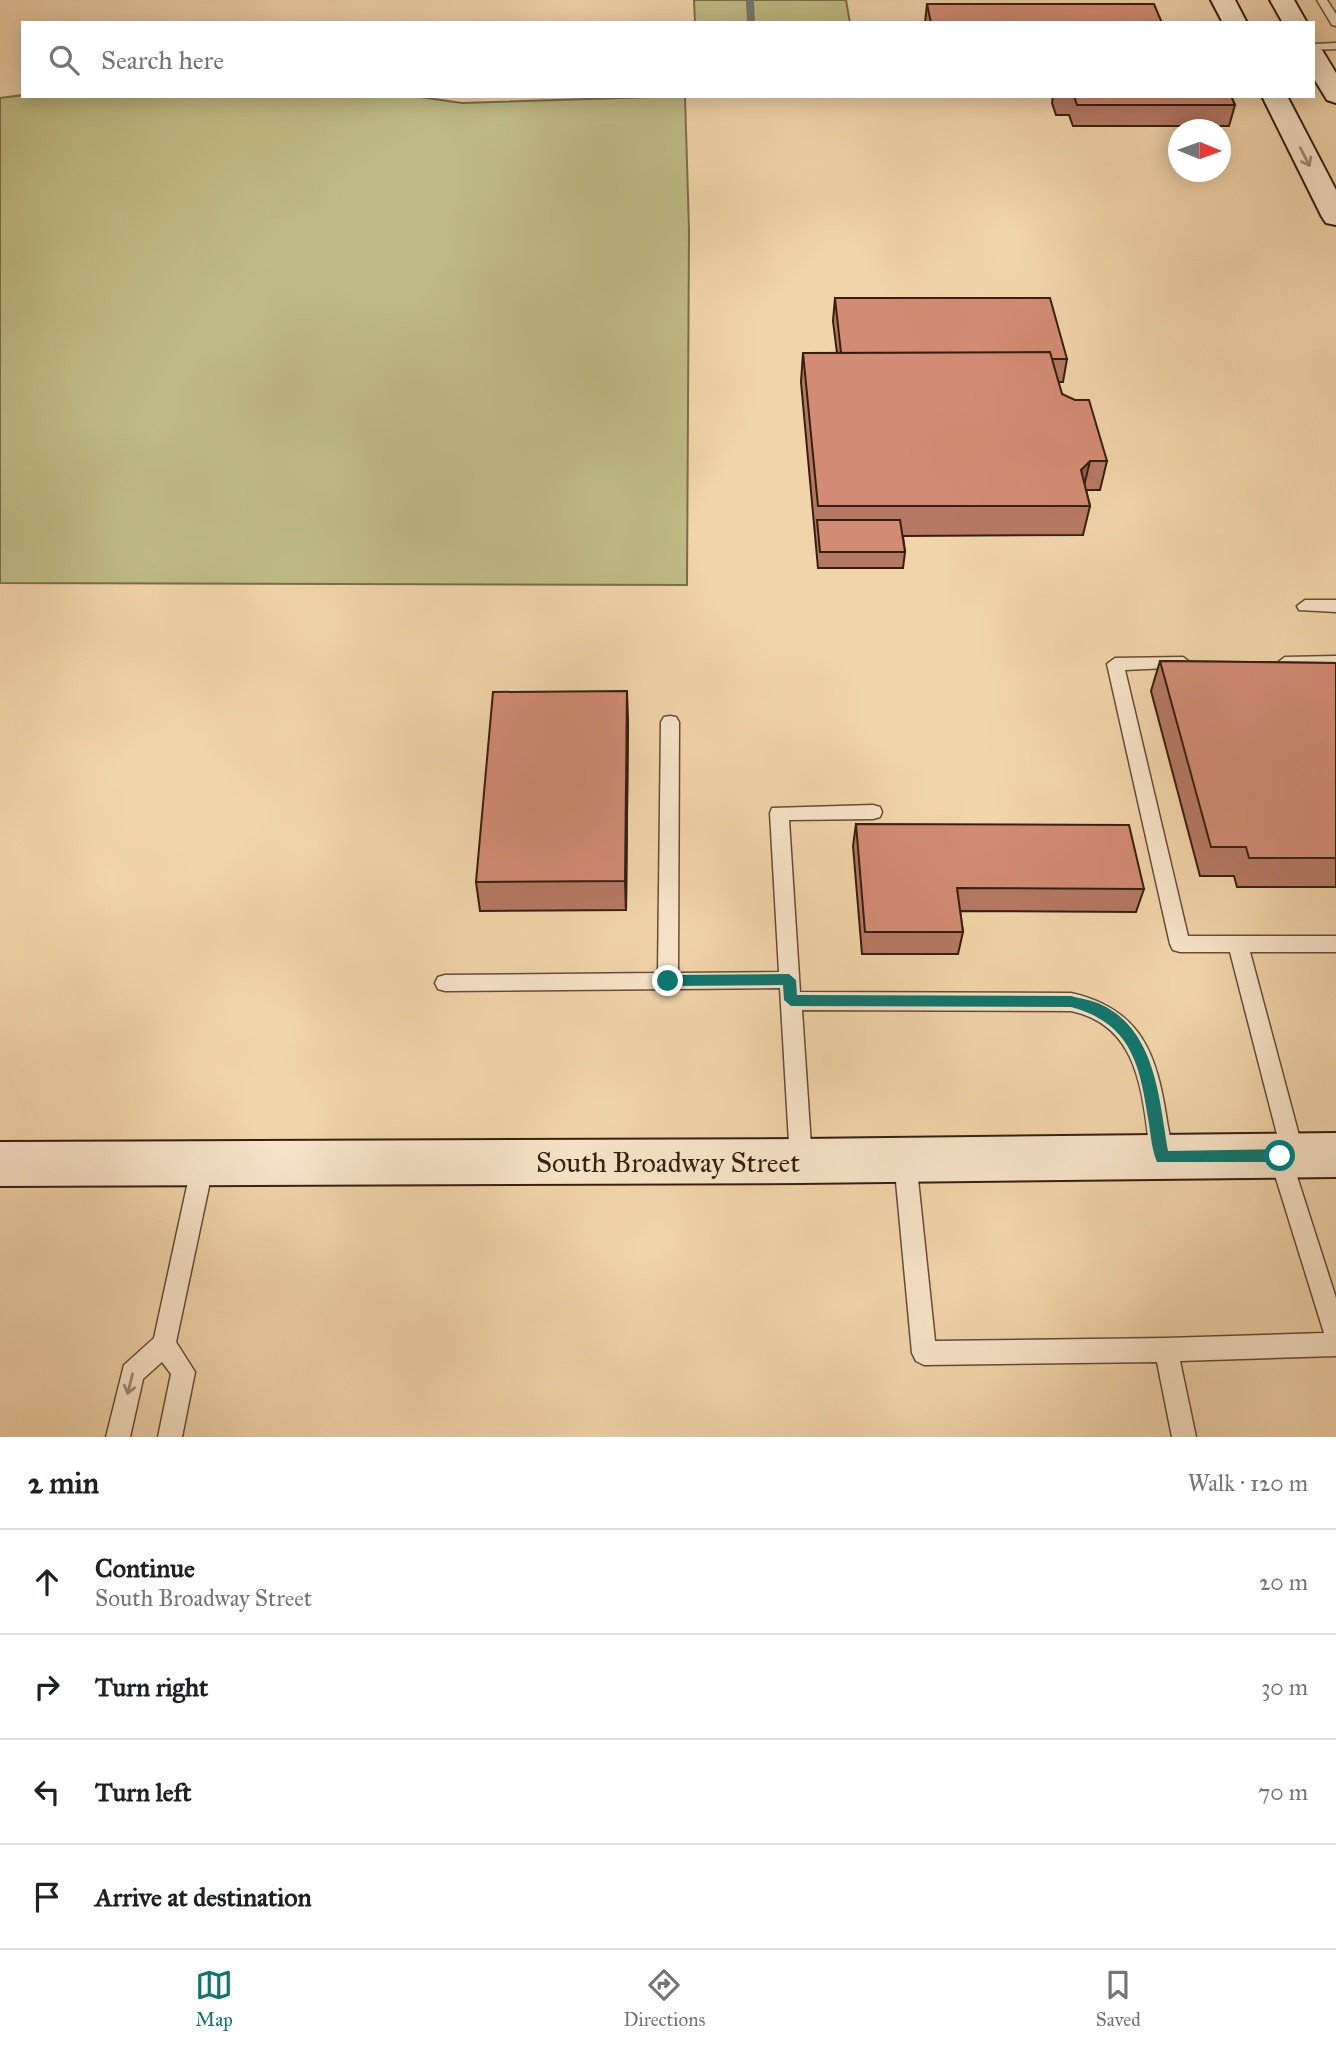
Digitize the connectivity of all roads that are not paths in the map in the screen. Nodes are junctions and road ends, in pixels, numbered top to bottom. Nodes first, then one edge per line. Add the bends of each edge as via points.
1 (1223, 0) edge
2 (1282, 0) edge
3 (1322, 0) edge
4 (1234, 21) edge
5 (1294, 21) edge
6 (1336, 23) edge
7 (1336, 46) edge
8 (1315, 47) edge
9 (1315, 58) edge
10 (1336, 95) edge
11 (1275, 98) edge
12 (1336, 217) edge
13 (1305, 606) dead end
14 (1336, 606) edge
15 (1336, 662) edge
16 (1198, 663) edge
17 (1267, 663) edge
18 (670, 722) dead end
19 (873, 812) dead end
20 (1238, 944) junction
21 (1336, 944) edge
22 (668, 981) junction
23 (444, 983) dead end
24 (790, 990) junction
25 (1303, 1156) edge
26 (1162, 1157) junction
27 (905, 1160) junction
28 (801, 1161) junction
29 (204, 1163) junction
30 (0, 1164) edge
31 (1336, 1335) edge
32 (164, 1344) junction
33 (1336, 1344) edge
34 (1166, 1350) junction
35 (118, 1437) edge
36 (170, 1437) edge
37 (1184, 1437) edge

1 - 4 main road
2 - 5 main road
3 - 6 lane
7 - 8 lane
9 - 10 main road
11 -> 12 main road
13 - 14 lane
15 - 17 lane
16 - 20 lane via 1115,664 1180,944
18 - 22 lane
19 - 24 lane via 779,813
20 - 21 lane
20 - 25 lane
22 - 23 lane
22 - 24 lane
24 - 26 lane via 1071,1002 1098,1009 1127,1031 1147,1068
24 - 28 lane
25 - 26 main road, South Broadway Street
25 - 31 lane
26 - 27 main road, South Broadway Street
27 - 28 main road, South Broadway Street
27 - 34 lane via 924,1353
28 - 29 main road, South Broadway Street
29 - 30 main road, South Broadway Street
29 - 32 lane
32 -> 35 lane via 132,1373
32 - 36 lane via 183,1372
33 - 34 lane
34 - 37 lane

